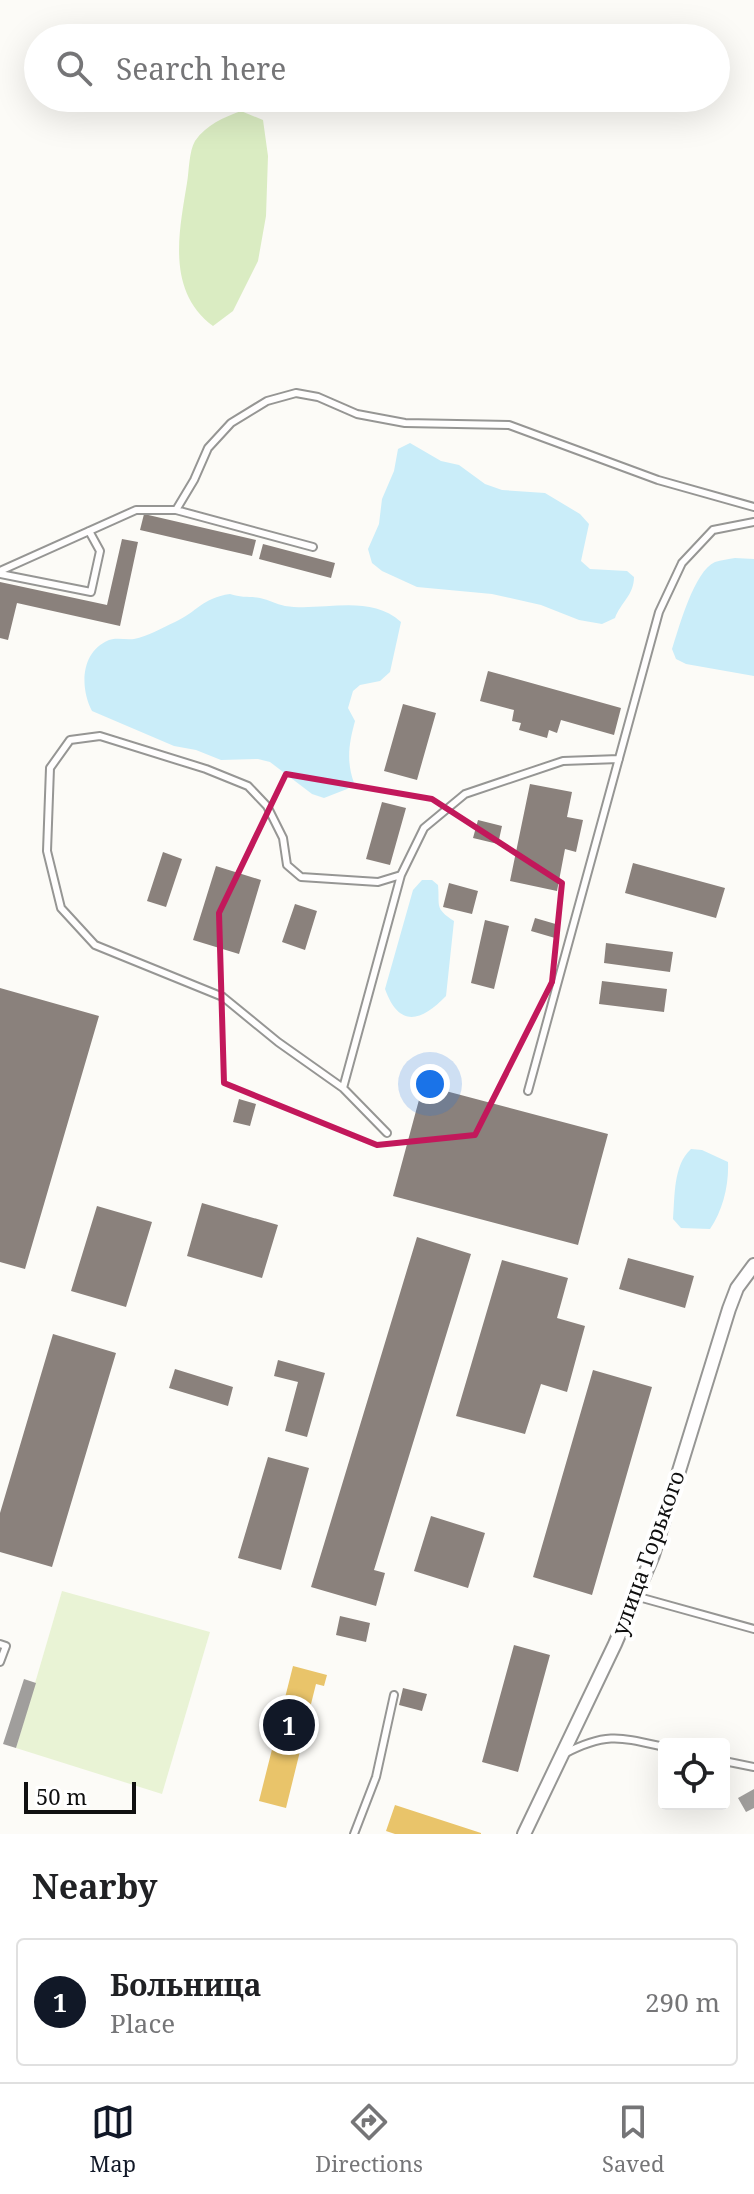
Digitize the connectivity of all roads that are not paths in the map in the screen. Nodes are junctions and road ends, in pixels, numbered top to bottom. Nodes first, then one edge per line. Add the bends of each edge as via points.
1 (754, 507) edge
2 (176, 510) junction
3 (754, 522) edge
4 (89, 531) junction
5 (313, 547) dead end
6 (0, 572) edge
7 (619, 759) junction
8 (401, 875) junction
9 (343, 1088) junction
10 (528, 1091) dead end
11 (387, 1133) dead end
12 (754, 1265) edge
13 (635, 1596) junction
14 (754, 1629) edge
15 (0, 1644) edge
16 (0, 1662) edge
17 (394, 1695) dead end
18 (658, 1746) edge
19 (560, 1756) junction
20 (730, 1762) edge
21 (754, 1767) edge
22 (354, 1834) edge
23 (524, 1834) edge

1 - 2 lane via 658,480 509,425 405,423 357,414 296,393 267,401 231,423 208,448
2 - 4 lane via 136,510
2 - 5 lane
3 - 7 lane via 713,530 682,563 659,612
4 - 6 lane
4 - 6 lane via 100,551 91,592
7 - 8 lane via 563,761 465,794 424,828
7 - 10 lane
8 - 9 lane
8 - 9 lane via 378,882 301,877 287,865 283,838 267,806 248,786 100,736 70,740 50,768 47,851 61,908 95,945 223,997
9 - 11 lane
12 - 13 street, улица Горького via 729,1309 653,1555
13 - 14 lane
13 - 19 street, улица Горького
15 - 16 lane via 6,1646
17 - 22 lane via 376,1777
18 - 19 lane via 617,1737 588,1741
19 - 23 street, улица Горького
20 - 21 lane

